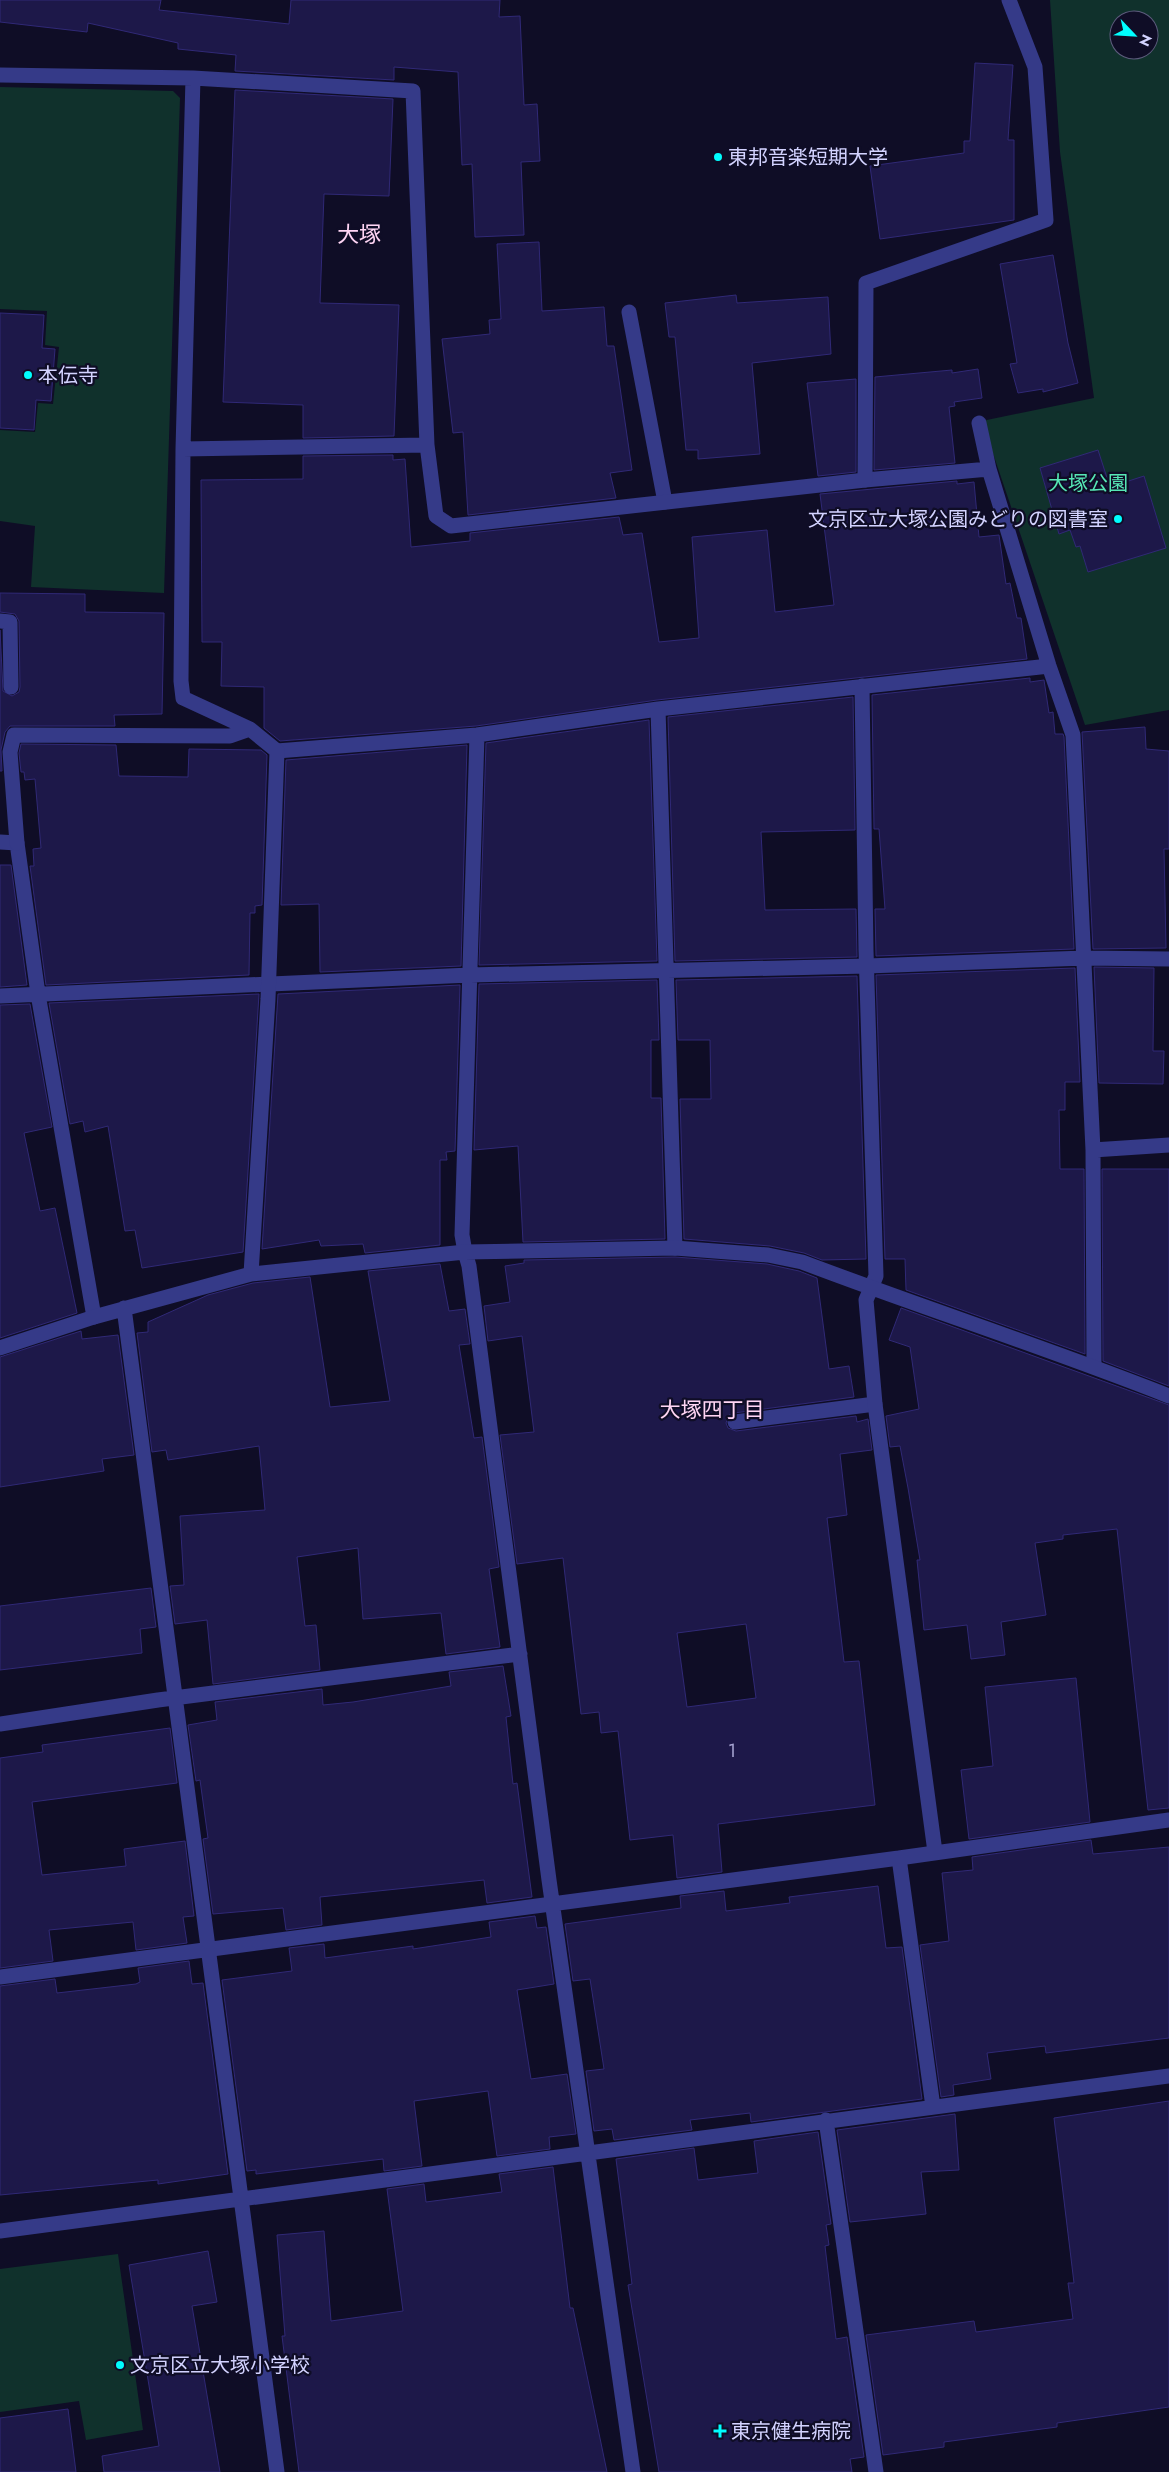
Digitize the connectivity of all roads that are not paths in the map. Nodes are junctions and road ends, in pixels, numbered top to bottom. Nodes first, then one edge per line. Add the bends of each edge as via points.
1 (1009, 0) edge
2 (0, 75) edge
3 (193, 78) junction
4 (629, 312) dead end
5 (978, 423) dead end
6 (427, 446) junction
7 (183, 449) junction
8 (989, 469) junction
9 (865, 480) junction
10 (664, 502) junction
11 (0, 621) edge
12 (1049, 666) junction
13 (862, 686) junction
14 (11, 687) dead end
15 (658, 709) junction
16 (250, 729) junction
17 (477, 735) junction
18 (277, 751) junction
19 (0, 842) edge
20 (17, 843) junction
21 (1085, 958) junction
22 (1169, 959) edge
23 (867, 966) junction
24 (667, 970) junction
25 (470, 975) junction
26 (268, 984) junction
27 (38, 994) junction
28 (0, 996) edge
29 (1169, 1146) edge
30 (1093, 1150) junction
31 (675, 1248) junction
32 (465, 1252) junction
33 (251, 1274) junction
34 (871, 1288) junction
35 (124, 1308) junction
36 (94, 1317) junction
37 (0, 1348) edge
38 (1094, 1366) junction
39 (1169, 1396) edge
40 (875, 1404) junction
41 (735, 1422) dead end
42 (520, 1654) junction
43 (175, 1698) junction
44 (0, 1724) edge
45 (1169, 1820) edge
46 (935, 1852) junction
47 (899, 1858) junction
48 (552, 1904) junction
49 (208, 1950) junction
50 (0, 1976) edge
51 (1169, 2076) edge
52 (933, 2107) junction
53 (826, 2120) junction
54 (586, 2154) junction
55 (242, 2197) junction
56 (0, 2231) edge
57 (276, 2472) edge
58 (633, 2472) edge
59 (876, 2472) edge

1 - 9 street via 1035,67 1046,220 866,283
2 - 3 street
3 - 6 street via 413,92
3 - 7 street
4 - 10 street
5 - 8 street
6 - 7 street
6 - 10 street via 436,516 451,526
7 - 16 street via 183,698
8 - 9 street
8 - 12 street
9 - 10 street
11 - 14 street via 10,622
12 - 13 street
12 - 21 street via 1073,735
13 - 15 street
13 - 23 street
15 - 17 street
15 - 24 street
16 - 18 street
16 - 20 street via 230,736 14,735 10,752
17 - 18 street
17 - 25 street
18 - 26 street
19 - 20 street
20 - 27 street
21 - 22 street
21 - 23 street
21 - 30 street
23 - 24 street
23 - 34 street via 876,1276
24 - 25 street
24 - 31 street
25 - 26 street
25 - 32 street via 462,1235
26 - 27 street
26 - 33 street
27 - 28 street
27 - 36 street
29 - 30 street
30 - 38 street
31 - 32 street
31 - 34 street via 768,1255 802,1262
32 - 33 street
32 - 42 street
33 - 35 street
34 - 38 street
34 - 40 street via 866,1300
35 - 36 street
35 - 43 street
36 - 37 street
38 - 39 street
40 - 41 street
40 - 46 street
42 - 43 street
42 - 48 street
43 - 44 street
43 - 49 street
45 - 46 street
46 - 47 street
47 - 48 street
47 - 52 street
48 - 49 street
48 - 54 street
49 - 50 street
49 - 55 street
51 - 52 street
52 - 53 street
53 - 54 street
53 - 59 street
54 - 55 street
54 - 58 street
55 - 56 street
55 - 57 street

